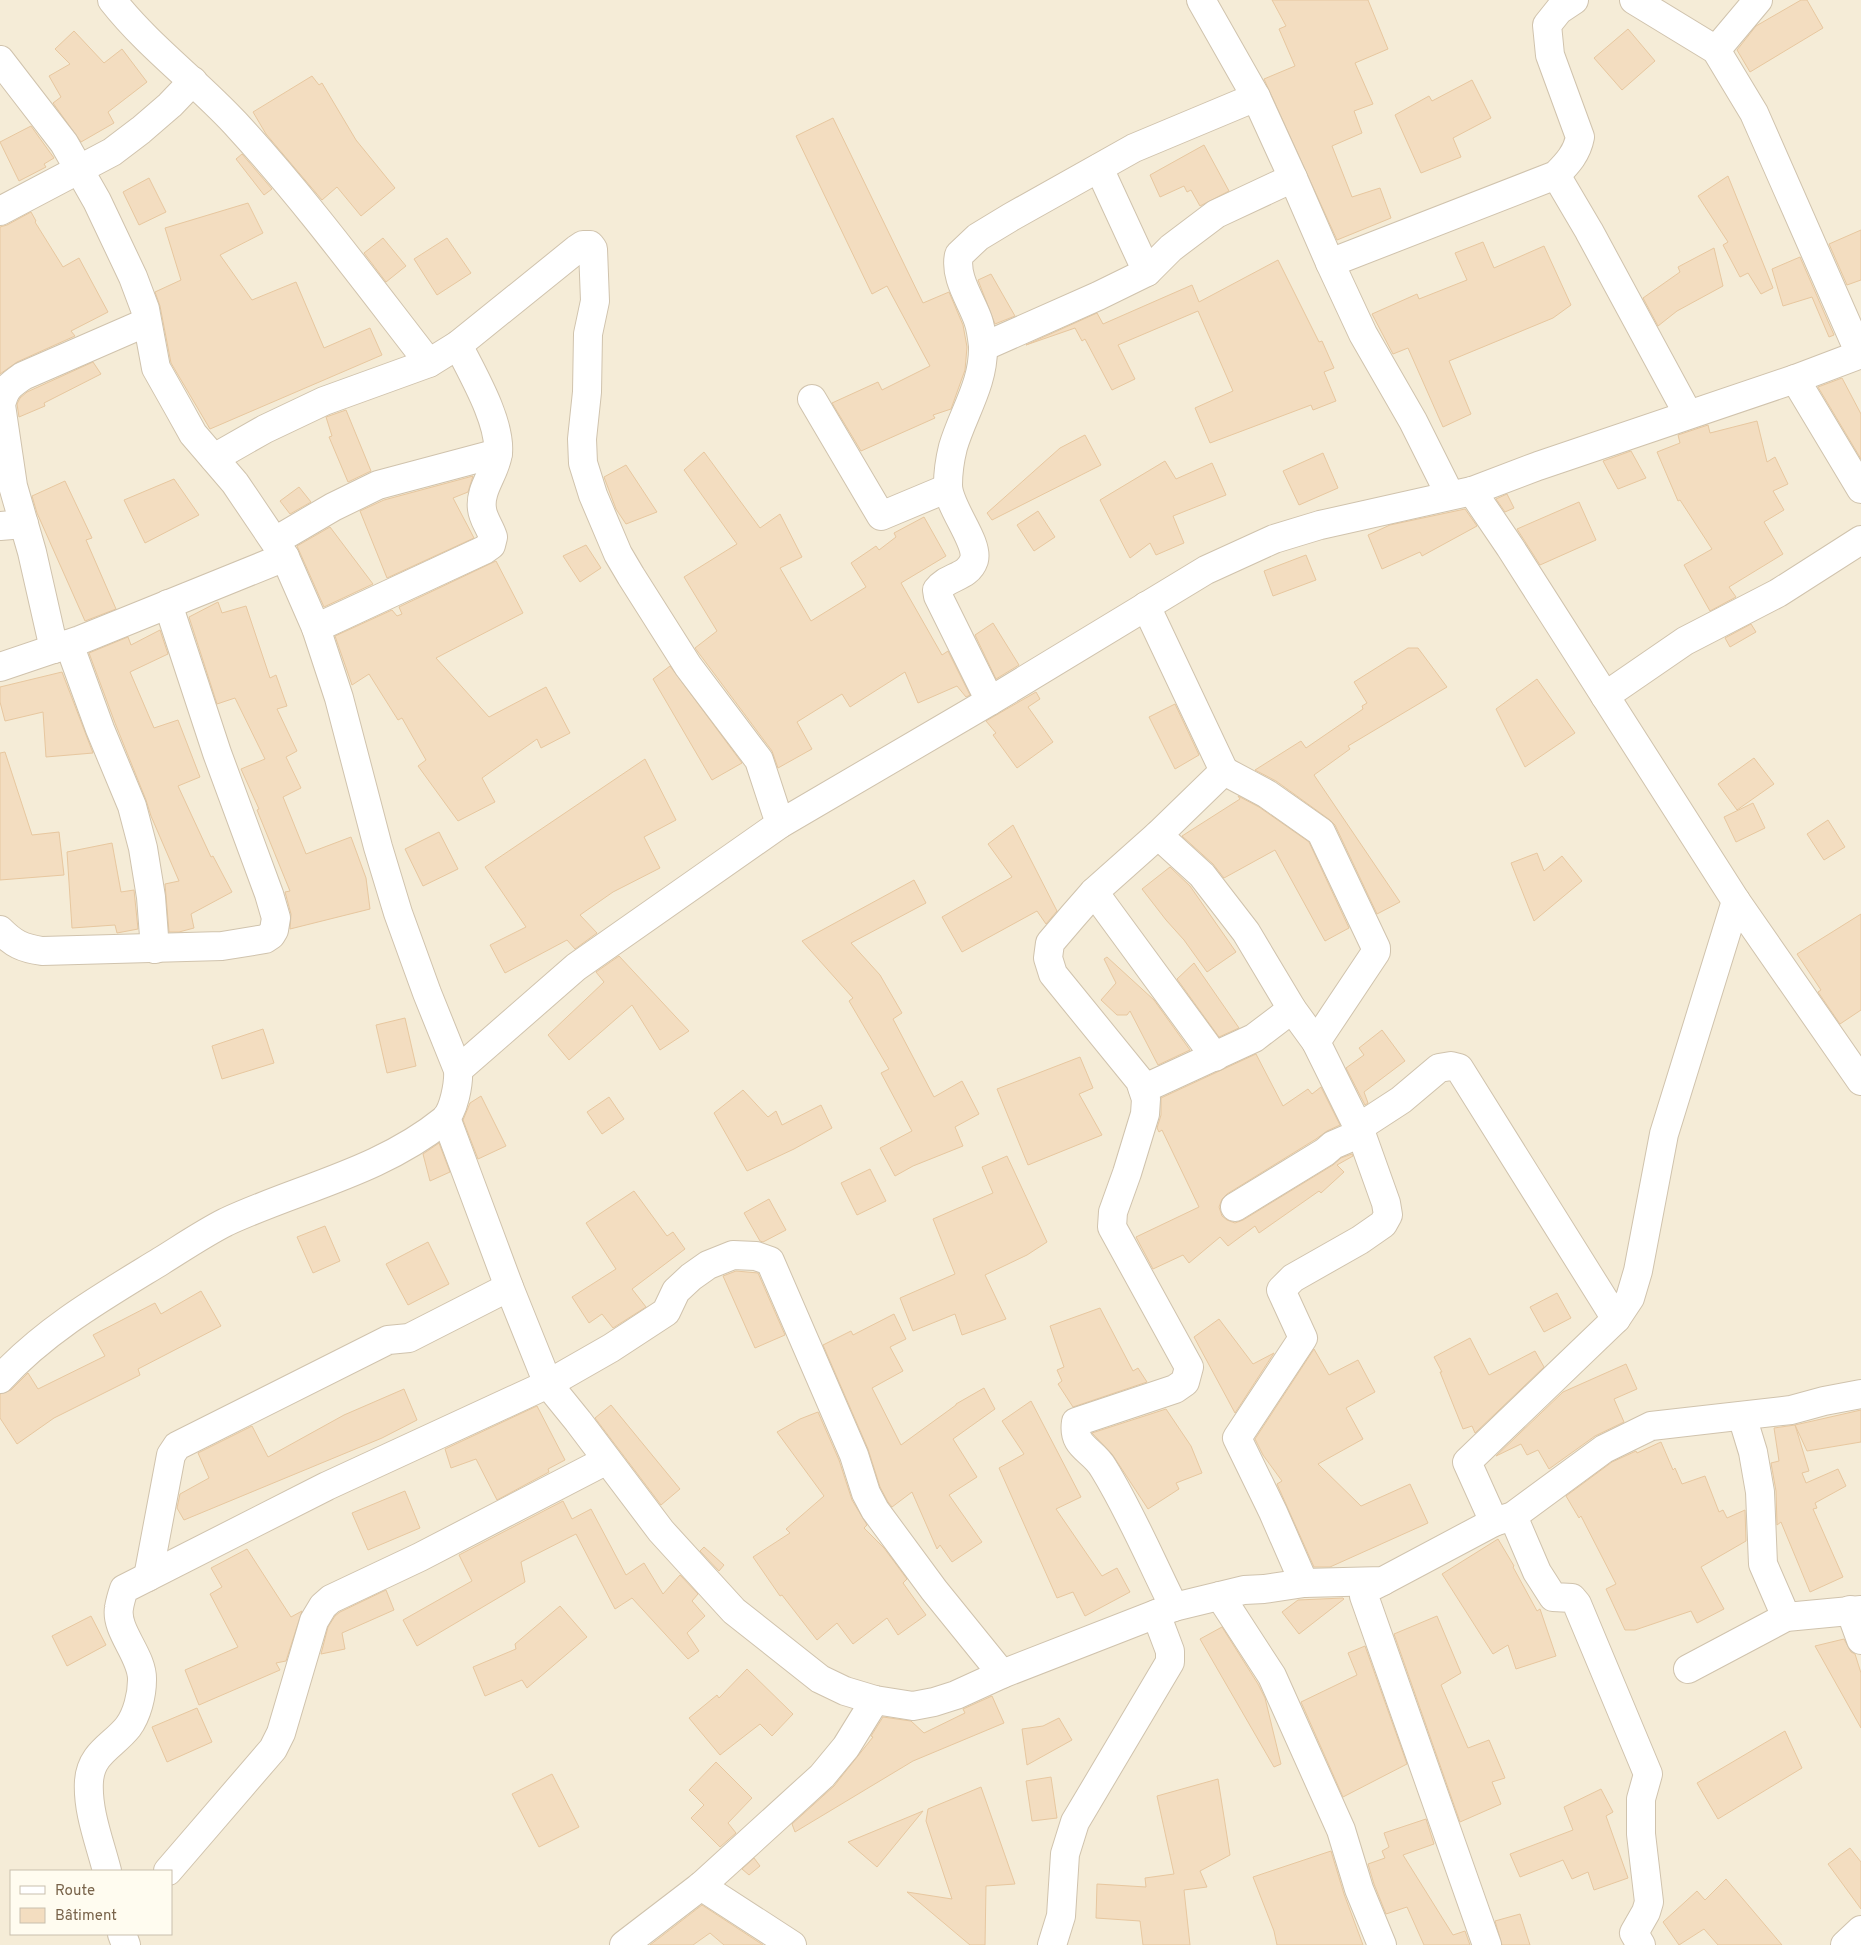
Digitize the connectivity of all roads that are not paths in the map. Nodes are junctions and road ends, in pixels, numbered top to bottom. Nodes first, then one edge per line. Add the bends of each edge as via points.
1 (112, 0) edge
2 (1201, 0) edge
3 (1574, 0) edge
4 (1634, 0) edge
5 (1758, 0) edge
6 (1716, 50) junction
7 (0, 60) edge
8 (193, 81) junction
9 (1256, 96) junction
10 (1099, 168) junction
11 (79, 170) junction
12 (1556, 174) junction
13 (1294, 178) junction
14 (0, 212) edge
15 (1330, 264) junction
16 (1147, 272) junction
17 (148, 322) junction
18 (458, 345) junction
19 (983, 347) junction
20 (1860, 354) edge
21 (429, 363) junction
22 (1795, 379) junction
23 (812, 399) dead end
24 (1688, 414) junction
25 (498, 453) junction
26 (214, 458) junction
27 (948, 488) junction
28 (1861, 489) edge
29 (1461, 493) junction
30 (12, 525) edge
31 (1861, 540) edge
32 (280, 549) junction
33 (168, 604) junction
34 (1146, 606) junction
35 (316, 628) junction
36 (62, 646) junction
37 (0, 667) edge
38 (1605, 696) junction
39 (990, 701) junction
40 (1224, 771) junction
41 (780, 824) junction
42 (1158, 835) junction
43 (1094, 892) junction
44 (1736, 902) junction
45 (0, 930) edge
46 (156, 948) junction
47 (1292, 1009) junction
48 (1316, 1042) junction
49 (1215, 1057) junction
50 (458, 1070) junction
51 (1861, 1081) edge
52 (1143, 1088) junction
53 (446, 1118) junction
54 (1360, 1130) junction
55 (1235, 1207) dead end
56 (509, 1287) junction
57 (1616, 1319) junction
58 (0, 1379) edge
59 (548, 1384) junction
60 (1861, 1394) edge
61 (1742, 1416) junction
62 (607, 1460) junction
63 (1504, 1519) junction
64 (148, 1577) junction
65 (1383, 1581) junction
66 (1304, 1583) junction
67 (1220, 1596) junction
68 (1855, 1610) edge
69 (1165, 1611) junction
70 (1786, 1617) junction
71 (1861, 1640) edge
72 (1688, 1669) dead end
73 (1002, 1674) junction
74 (875, 1700) junction
75 (107, 1870) edge
76 (169, 1870) edge
77 (701, 1886) junction
78 (1861, 1930) edge
79 (624, 1945) edge
80 (792, 1945) edge
81 (1052, 1945) edge
82 (1382, 1945) edge
83 (1487, 1945) edge
84 (1641, 1945) edge
85 (1845, 1945) edge

1 - 8 street via 150,43
2 - 9 street
3 - 12 street via 1559,10 1547,25 1550,55 1580,137 1577,151
4 - 6 street
5 - 6 street
6 - 20 street via 1754,113
7 - 11 street via 64,143
8 - 11 street via 141,130 112,152
8 - 21 street via 284,178
9 - 10 street via 1134,148
9 - 13 street
10 - 16 street
10 - 19 street via 978,237 959,255 959,275 979,321
11 - 14 street
11 - 17 street via 133,277
12 - 15 street
12 - 24 street
13 - 15 street
13 - 16 street via 1216,214 1171,248
15 - 29 street via 1363,334 1413,421
16 - 19 street
17 - 26 street via 156,368 193,434
17 - 30 street via 23,376 8,387 1,405 13,486
18 - 21 street
18 - 25 street via 493,422
18 - 41 street via 578,249 588,244 592,247 595,301 588,334 582,439 583,463 593,495 618,554 636,584 688,666 759,760
19 - 27 street via 979,381 953,448
20 - 22 street
21 - 26 street via 324,401
22 - 24 street
22 - 28 street
23 - 27 street via 881,516
24 - 29 street
25 - 32 street via 378,485 333,507
25 - 35 street via 482,504 493,537 491,545
26 - 32 street
27 - 39 street via 967,533 974,560 968,571 941,584 938,596
29 - 34 street via 1320,525 1274,539 1206,570
29 - 38 street via 1510,547
30 - 36 street
31 - 38 street via 1778,592 1685,641
32 - 33 street
32 - 35 street
33 - 36 street
33 - 46 street via 276,921 273,934 265,940 222,946
34 - 39 street
34 - 40 street
35 - 50 street via 339,698 398,913
36 - 37 street
36 - 46 street via 132,806 149,887
38 - 44 street
39 - 41 street
40 - 42 street
40 - 48 street via 1267,794 1321,832 1376,948
41 - 50 street via 576,966
42 - 43 street
42 - 47 street via 1202,875 1246,932
43 - 49 street
43 - 52 street via 1050,943 1048,958 1053,974
44 - 51 street
44 - 57 street via 1664,1134 1638,1271 1630,1298
45 - 46 street via 24,948 42,951
47 - 48 street
47 - 49 street via 1254,1038
48 - 54 street
49 - 52 street
50 - 53 street via 459,1082
52 - 69 street via 1145,1114 1113,1212 1112,1226 1189,1367 1185,1382 1175,1389 1076,1422 1075,1430 1077,1441 1101,1462 1120,1494
53 - 56 street
53 - 58 street via 368,1167 225,1222 90,1305 20,1357
54 - 55 street
54 - 57 street via 1439,1068 1459,1068
54 - 66 street via 1388,1215 1383,1224 1294,1278 1281,1290 1303,1338 1237,1438
56 - 59 street
56 - 64 street via 409,1338 388,1340 177,1446 172,1455
57 - 63 street via 1467,1462
59 - 62 street
59 - 64 street via 327,1486
59 - 73 street via 666,1312 676,1291 708,1265 733,1255 770,1260 875,1510
60 - 61 street via 1791,1410
61 - 63 street via 1651,1426 1604,1449
61 - 70 street via 1760,1492 1763,1564
62 - 74 street via 661,1531 734,1611 820,1679
62 - 76 street via 323,1606 314,1621 281,1733 273,1749
63 - 65 street
63 - 84 street via 1553,1597 1572,1598 1577,1604 1648,1774 1641,1799 1641,1834 1649,1902 1634,1933
64 - 75 street via 124,1590 118,1610 141,1667 137,1710 128,1727 97,1757 89,1780
65 - 66 street
65 - 83 street via 1367,1590 1364,1596
66 - 67 street
67 - 69 street
67 - 82 street via 1272,1676 1341,1830 1358,1889
68 - 70 street
68 - 71 street
69 - 73 street
69 - 81 street via 1170,1662 1075,1822 1065,1854 1061,1916
70 - 72 street
73 - 74 street via 956,1695 913,1706
74 - 77 street via 846,1747 822,1776
77 - 79 street
77 - 80 street
78 - 85 street

